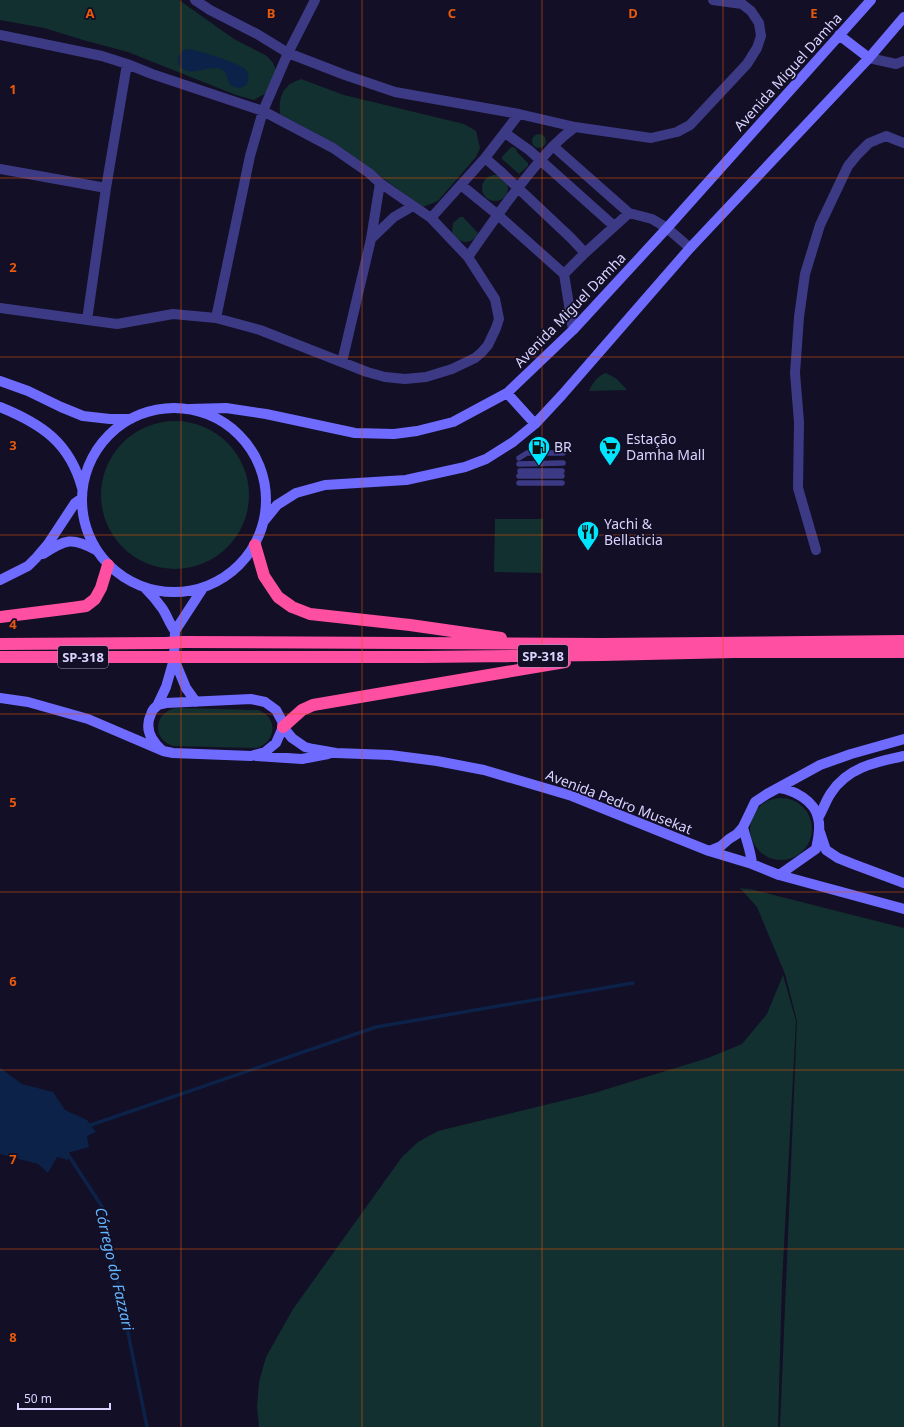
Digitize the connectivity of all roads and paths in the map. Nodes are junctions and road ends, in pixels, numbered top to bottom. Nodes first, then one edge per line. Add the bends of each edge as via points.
1 (195, 0) edge
2 (315, 0) edge
3 (713, 0) edge
4 (871, 0) edge
5 (904, 17) edge
6 (0, 35) edge
7 (839, 35) junction
8 (288, 54) junction
9 (869, 58) junction
10 (904, 61) edge
11 (127, 64) junction
12 (263, 111) junction
13 (519, 114) junction
14 (575, 126) junction
15 (504, 133) junction
16 (904, 143) edge
17 (553, 146) junction
18 (484, 158) junction
19 (540, 161) junction
20 (0, 169) edge
21 (380, 183) junction
22 (461, 185) junction
23 (106, 188) junction
24 (518, 188) junction
25 (413, 206) junction
26 (629, 213) junction
27 (498, 215) junction
28 (431, 218) junction
29 (614, 226) junction
30 (667, 228) junction
31 (371, 239) junction
32 (690, 248) junction
33 (585, 252) junction
34 (468, 257) junction
35 (564, 274) junction
36 (0, 308) edge
37 (216, 318) junction
38 (87, 320) junction
39 (573, 330) junction
40 (342, 362) junction
41 (0, 381) edge
42 (507, 393) junction
43 (0, 407) edge
44 (189, 409) junction
45 (131, 418) junction
46 (535, 424) junction
47 (563, 453) dead end
48 (562, 463) dead end
49 (520, 473) dead end
50 (562, 473) dead end
51 (519, 483) dead end
52 (562, 483) dead end
53 (82, 494) junction
54 (264, 521) junction
55 (255, 545) junction
56 (96, 550) junction
57 (816, 550) dead end
58 (36, 558) junction
59 (108, 565) junction
60 (0, 580) edge
61 (145, 588) junction
62 (204, 588) junction
63 (0, 617) edge
64 (175, 631) junction
65 (904, 641) edge
66 (0, 644) edge
67 (602, 650) junction
68 (904, 652) edge
69 (0, 658) edge
70 (174, 658) junction
71 (0, 698) edge
72 (196, 702) junction
73 (157, 706) junction
74 (283, 727) junction
75 (904, 739) edge
76 (163, 751) junction
77 (336, 753) junction
78 (252, 756) junction
79 (904, 756) edge
80 (779, 788) junction
81 (819, 823) junction
82 (743, 827) junction
83 (709, 851) junction
84 (752, 864) junction
85 (779, 874) junction
86 (904, 883) edge
87 (904, 909) edge

1 - 8 street
2 - 8 street
3 - 14 street via 742,4 751,11 759,23 761,36 747,64 690,125 677,132 651,138
4 - 7 street, Avenida Miguel Damha
5 - 9 street
6 - 11 street via 102,56
7 - 9 street
7 - 30 street, Avenida Miguel Damha
8 - 12 street
8 - 13 street via 395,92
9 - 10 street via 896,64
9 - 32 street
11 - 12 street
11 - 23 street
12 - 21 street via 333,148
12 - 37 street via 250,156
13 - 14 street
13 - 15 street
14 - 17 street
15 - 18 street
15 - 19 street
16 - 57 street via 886,136 869,143 848,166 820,225 805,274 795,373 799,422 798,488
17 - 19 street
17 - 26 street
18 - 22 street
18 - 24 street
19 - 24 street
19 - 29 street
20 - 23 street
21 - 25 street
21 - 31 street
22 - 27 street
22 - 28 street
23 - 38 street
24 - 27 street
24 - 33 street
25 - 28 street
25 - 31 street via 394,217
26 - 29 street
26 - 30 street via 652,219
27 - 34 street
27 - 35 street
28 - 34 street
29 - 33 street
30 - 32 street
30 - 39 street, Avenida Miguel Damha
31 - 40 street
32 - 46 street
33 - 35 street
34 - 40 street via 495,299 499,319 488,345 475,358 426,377 405,379 385,377
35 - 39 street
36 - 38 street
37 - 38 street via 173,314 117,324
37 - 40 street via 260,330
39 - 42 street, Avenida Miguel Damha
41 - 45 street via 83,416
42 - 44 street, Avenida Miguel Damha via 453,422 394,434 354,433 226,408
42 - 46 street
43 - 53 street via 37,425 64,448 78,475
44 - 45 street via 150,411
44 - 54 street via 221,420 239,435 253,453 263,475 266,498
45 - 53 street via 109,435 95,453 85,475
46 - 54 street via 486,459 465,468 406,480 325,485 296,492 277,505
47 - 48 lane via 527,453 519,461
49 - 50 lane
51 - 52 lane
53 - 56 street via 85,523
53 - 58 street
54 - 55 street
55 - 62 street via 240,565 221,580
55 - 67 highway via 264,576 278,598 310,614
56 - 58 street via 82,542 71,541 59,544
56 - 59 street
58 - 60 street via 28,566
59 - 61 street via 131,582
59 - 63 highway via 101,588 95,599 86,606
61 - 62 street via 175,593
61 - 64 street
62 - 64 street
64 - 70 street
65 - 67 highway, SP-318
66 - 67 highway, SP-318, bridge via 184,642
67 - 68 highway, SP-318
67 - 70 highway, SP-318
67 - 74 highway via 313,705 302,710
69 - 70 highway, SP-318
70 - 72 street via 186,688
70 - 73 street via 166,687
71 - 76 street, Avenida Pedro Musekat via 28,702 88,719
72 - 73 street, Avenida Pedro Musekat via 166,703
72 - 74 street, Avenida Pedro Musekat via 251,699 265,702 276,710
73 - 76 street via 148,720 148,729 150,738
74 - 77 street, Avenida Pedro Musekat via 292,738 305,747
74 - 78 street via 276,743 265,752
75 - 80 street via 820,765
76 - 78 street, Avenida Pedro Musekat
77 - 78 street, Avenida Pedro Musekat via 302,759
77 - 83 street, Avenida Pedro Musekat via 390,755 484,770 572,796
79 - 81 street via 866,765 846,776 831,793
80 - 81 street via 788,789 800,796 816,810
80 - 82 street via 755,802
81 - 85 street via 816,849
81 - 86 street via 826,850 853,864
82 - 83 street via 721,846
82 - 84 street via 751,851
83 - 84 street, Avenida Pedro Musekat
84 - 85 street, Avenida Pedro Musekat
85 - 87 street, Avenida Pedro Musekat

